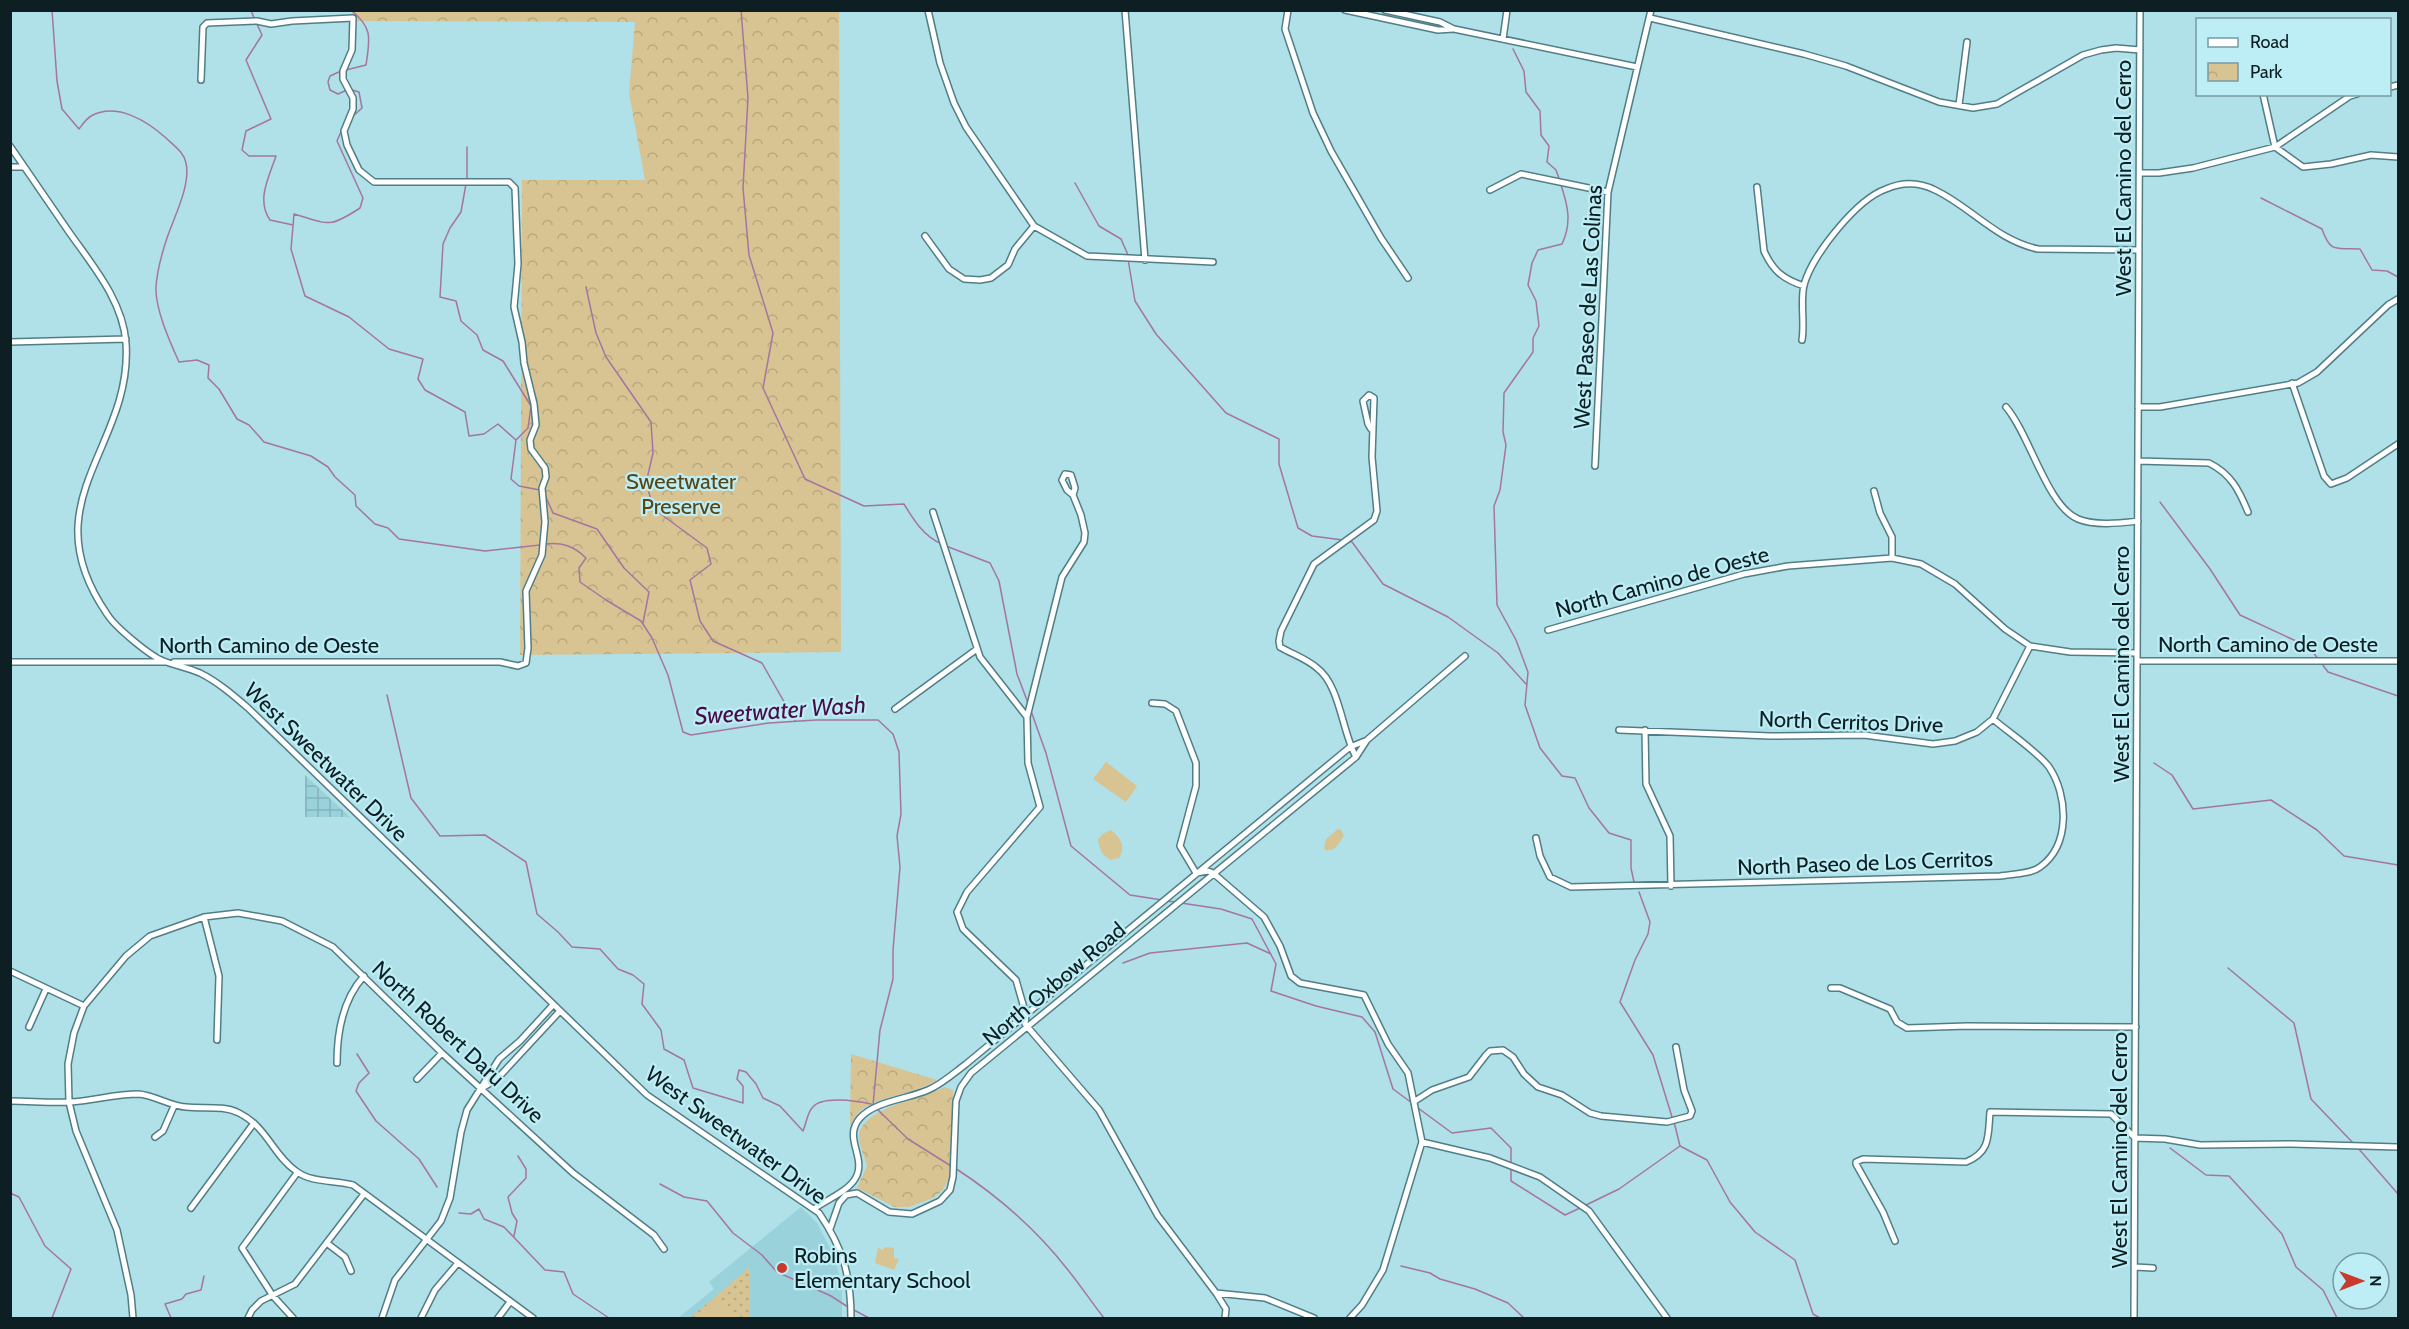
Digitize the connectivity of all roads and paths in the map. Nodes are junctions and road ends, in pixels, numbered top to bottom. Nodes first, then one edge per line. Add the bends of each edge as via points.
1 (928, 10) edge
2 (1125, 10) edge
3 (1288, 10) edge
4 (1345, 10) edge
5 (1385, 10) edge
6 (1507, 10) edge
7 (1651, 10) edge
8 (2140, 10) edge
9 (1650, 18) junction
10 (1454, 28) junction
11 (1503, 39) junction
12 (1967, 42) dead end
13 (2140, 50) junction
14 (1637, 67) junction
15 (201, 80) dead end
16 (2263, 96) edge
17 (2350, 96) edge
18 (1959, 105) junction
19 (10, 146) edge
20 (2275, 147) junction
21 (2398, 157) edge
22 (10, 167) edge
23 (24, 167) junction
24 (2140, 173) junction
25 (1757, 187) dead end
26 (1491, 190) dead end
27 (1608, 192) junction
28 (1034, 226) junction
29 (925, 236) dead end
30 (2139, 250) junction
31 (1145, 260) junction
32 (1213, 262) dead end
33 (1408, 278) dead end
34 (1804, 286) junction
35 (2398, 299) edge
36 (126, 339) junction
37 (1802, 340) dead end
38 (10, 342) edge
39 (2292, 383) junction
40 (2006, 407) dead end
41 (2138, 407) junction
42 (1371, 429) junction
43 (2398, 444) edge
44 (2138, 461) junction
45 (1595, 466) dead end
46 (1874, 491) dead end
47 (1073, 495) dead end
48 (933, 512) dead end
49 (2247, 512) dead end
50 (2138, 521) junction
51 (1892, 558) junction
52 (1548, 630) dead end
53 (2030, 646) junction
54 (977, 649) junction
55 (2137, 653) junction
56 (1465, 656) dead end
57 (2137, 661) junction
58 (2398, 661) edge
59 (10, 662) edge
60 (164, 662) junction
61 (1152, 703) dead end
62 (895, 709) dead end
63 (1027, 717) junction
64 (1993, 719) junction
65 (1619, 730) dead end
66 (1645, 730) junction
67 (1367, 740) junction
68 (1350, 747) junction
69 (1356, 757) junction
70 (1536, 838) dead end
71 (1196, 873) junction
72 (1213, 873) junction
73 (1671, 886) junction
74 (204, 917) junction
75 (10, 971) edge
76 (364, 976) junction
77 (1831, 988) dead end
78 (46, 989) junction
79 (553, 1005) junction
80 (84, 1006) junction
81 (560, 1011) junction
82 (1026, 1015) junction
83 (29, 1027) dead end
84 (2136, 1027) junction
85 (1029, 1028) junction
86 (217, 1040) dead end
87 (1676, 1047) dead end
88 (442, 1053) junction
89 (337, 1063) dead end
90 (417, 1079) dead end
91 (481, 1088) junction
92 (10, 1101) edge
93 (1415, 1101) junction
94 (69, 1102) junction
95 (174, 1106) junction
96 (254, 1123) junction
97 (155, 1137) dead end
98 (2135, 1138) junction
99 (1422, 1142) junction
100 (2398, 1147) edge
101 (297, 1173) junction
102 (364, 1194) junction
103 (191, 1208) dead end
104 (814, 1209) junction
105 (830, 1228) junction
106 (427, 1239) junction
107 (1895, 1241) dead end
108 (328, 1244) junction
109 (664, 1249) dead end
110 (458, 1263) junction
111 (2134, 1267) junction
112 (2153, 1268) dead end
113 (351, 1271) dead end
114 (1216, 1293) junction
115 (273, 1296) junction
116 (510, 1302) junction
117 (133, 1318) edge
118 (248, 1318) edge
119 (292, 1318) edge
120 (382, 1318) edge
121 (421, 1318) edge
122 (498, 1318) edge
123 (533, 1318) edge
124 (851, 1318) edge
125 (1225, 1318) edge
126 (1314, 1318) edge
127 (1350, 1318) edge
128 (1667, 1318) edge
129 (2134, 1318) edge

1 - 28 street via 954,103 966,127
2 - 31 street
3 - 33 street via 1285,29 1312,111 1375,228
4 - 10 street via 1438,30
5 - 10 street
6 - 11 street
7 - 9 street, West Paseo de Las Colinas
8 - 13 street, West El Camino del Cerro
9 - 14 street, West Paseo de Las Colinas
9 - 18 street via 1804,54 1939,102
10 - 11 street
11 - 14 street
12 - 18 street
13 - 18 street via 2101,50 1997,104 1972,108
13 - 24 street, West El Camino del Cerro
14 - 27 street, West Paseo de Las Colinas
15 - 60 street, North Camino de Oeste via 203,27 213,22 272,24 353,18 352,50 343,71 353,109 344,131 346,145 359,170 374,182 509,182 515,188 518,264 514,307 534,404 536,424 531,449 545,468 545,522 542,555 526,591 526,663 518,666 500,662
16 - 20 street
17 - 20 street
19 - 23 street, West Sweetwater Drive
20 - 21 street via 2303,167 2371,155
20 - 24 street via 2193,168
22 - 23 street
23 - 36 street, West Sweetwater Drive via 112,294
24 - 30 street, West El Camino del Cerro
25 - 34 street via 1768,260 1783,278
26 - 27 street via 1521,174
27 - 45 street, West Paseo de Las Colinas
28 - 29 street via 1015,249 1008,265 991,278 980,280 964,279 949,269
28 - 31 street via 1087,256
30 - 34 street via 2024,246 1935,190 1909,183 1870,197 1824,243
30 - 41 street, West El Camino del Cerro
31 - 32 street
34 - 37 street
35 - 39 street via 2317,372
36 - 38 street
36 - 60 street, West Sweetwater Drive via 121,398 80,505 80,550 90,587 108,616
39 - 41 street via 2160,407
39 - 43 street via 2324,476 2331,484 2347,478
40 - 50 street via 2017,419 2063,509 2080,520
41 - 44 street, West El Camino del Cerro
42 - 42 street via 1375,408 1374,398 1369,395 1363,404
42 - 68 street via 1377,511 1374,520 1314,564 1279,641 1280,647 1319,668 1334,693
44 - 49 street via 2209,463 2220,468 2235,483
44 - 50 street, West El Camino del Cerro
46 - 51 street via 1892,537
47 - 63 street via 1085,533 1084,542 1062,577
48 - 54 street
50 - 55 street, West El Camino del Cerro
51 - 52 street, North Camino de Oeste via 1788,566 1744,574
51 - 53 street, North Camino de Oeste via 1921,564 1955,584
53 - 55 street, North Camino de Oeste via 2070,652
53 - 64 street, North Cerritos Drive
54 - 62 street
54 - 63 street
55 - 57 street, West El Camino del Cerro
56 - 67 street, North Oxbow Road
57 - 58 street, North Camino de Oeste
57 - 84 street, West El Camino del Cerro
59 - 60 street, North Camino de Oeste
60 - 79 street, West Sweetwater Drive via 201,674 248,708
61 - 71 street via 1165,704 1176,711 1196,763 1196,786 1180,846
63 - 82 street via 1028,763 1040,807 967,892 957,912 963,929 1016,980
64 - 66 street, North Cerritos Drive via 1966,737 1933,744 1864,735 1770,736
64 - 73 street, North Paseo de Los Cerritos via 2048,765 2058,782 2063,799 2060,838 2052,856 2039,869 2001,876
65 - 66 street, North Cerritos Drive
66 - 73 street via 1646,784 1670,836
67 - 68 street, North Oxbow Road
67 - 69 street, North Oxbow Road
68 - 69 street
68 - 71 street, North Oxbow Road
69 - 72 street, North Oxbow Road
70 - 73 street, North Paseo de Los Cerritos via 1550,877 1571,887
71 - 72 street
71 - 82 street, North Oxbow Road
72 - 85 street, North Oxbow Road
72 - 93 street via 1264,917 1291,976 1300,983 1364,995 1388,1044 1408,1073
74 - 76 street, North Robert Daru Drive via 238,913 282,921 333,947
74 - 80 street, North Robert Daru Drive via 150,936 126,956
74 - 86 street via 219,976
75 - 78 street
76 - 88 street, North Robert Daru Drive
76 - 89 street via 352,988 337,1032
77 - 84 street via 1840,988 1890,1009 1897,1022 1907,1028
78 - 80 street
78 - 83 street
79 - 81 street, West Sweetwater Drive
79 - 91 street via 499,1059
80 - 94 street via 68,1064
81 - 91 street via 497,1079
81 - 104 street, West Sweetwater Drive via 647,1095
82 - 85 street
82 - 104 street, North Oxbow Road via 940,1083 927,1091 883,1104 861,1117 853,1129 860,1168 854,1180 843,1192
84 - 98 street, West El Camino del Cerro
85 - 105 street, North Oxbow Road via 971,1074 961,1087 956,1101 950,1190 940,1201 912,1215 889,1212 857,1193 846,1195
85 - 114 street via 1099,1110 1158,1216
87 - 93 street via 1683,1090 1692,1111 1679,1120 1590,1113 1562,1095 1538,1087 1514,1057 1503,1050 1485,1054 1468,1077 1432,1090
88 - 90 street
88 - 91 street, North Robert Daru Drive
91 - 106 street via 467,1110 460,1132 450,1198 441,1221
91 - 109 street, North Robert Daru Drive via 573,1173 654,1234
92 - 94 street
93 - 99 street
94 - 95 street via 137,1094
94 - 117 street via 76,1131 117,1230 132,1295
95 - 96 street via 223,1108
95 - 97 street via 163,1131
96 - 101 street
96 - 103 street
98 - 100 street via 2200,1145
98 - 107 street via 2111,1114 1990,1112 1986,1147 1966,1162 1860,1159 1856,1164
98 - 111 street, West El Camino del Cerro
99 - 127 street via 1383,1270
99 - 128 street via 1490,1158 1540,1177 1589,1211
101 - 102 street via 352,1185
101 - 115 street via 242,1250
102 - 106 street
102 - 108 street
104 - 105 street, West Sweetwater Drive
105 - 124 street, West Sweetwater Drive via 846,1263
106 - 110 street
106 - 120 street via 395,1280
108 - 113 street via 345,1257
108 - 115 street via 296,1284
110 - 116 street
110 - 121 street via 435,1290
111 - 112 street, West El Camino del Cerro
111 - 129 street, West El Camino del Cerro
114 - 125 street via 1226,1309
114 - 126 street via 1265,1298
115 - 118 street via 261,1301
115 - 119 street
116 - 122 street
116 - 123 street

